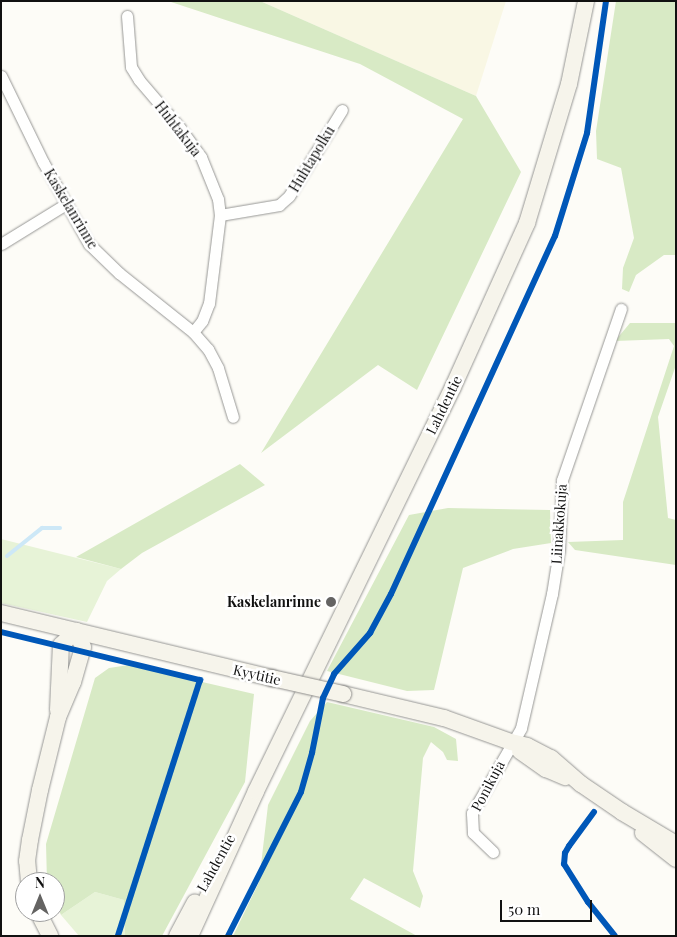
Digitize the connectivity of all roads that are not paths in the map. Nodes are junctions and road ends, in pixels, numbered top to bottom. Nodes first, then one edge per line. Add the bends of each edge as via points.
1 (586, 1) edge
2 (127, 16) dead end
3 (1, 76) edge
4 (342, 110) dead end
5 (66, 204) junction
6 (220, 215) junction
7 (1, 244) edge
8 (621, 309) dead end
9 (193, 332) junction
10 (233, 417) dead end
11 (1, 613) edge
12 (76, 631) junction
13 (511, 742) junction
14 (256, 791) junction
15 (622, 812) junction
16 (676, 844) edge
17 (492, 852) dead end
18 (676, 859) edge
19 (28, 872) edge
20 (43, 922) edge
21 (50, 936) edge
22 (177, 936) edge
23 (190, 936) edge

1 - 14 main road, Lahdentie via 569,84 527,223 453,387
2 - 6 street, Huhtakuja via 131,67 201,156
3 - 5 street, Kaskelanrinne
4 - 6 street, Huhtapolku via 290,196 279,205
5 - 7 street
5 - 9 street, Kaskelanrinne via 89,244 101,257
6 - 9 street, Huhtakuja via 209,303 202,321
8 - 13 street, Liinakkokuja via 562,480 559,550 552,594 521,728
9 - 10 street, Kaskelanrinne via 208,349 218,368
11 - 12 main road, Kyytitie
12 - 13 main road, Kyytitie, bridge via 444,718
12 - 19 main road via 61,645 58,717 30,840
13 - 15 main road, Kyytitie via 546,769 581,784
13 - 17 street, Ponikuja via 472,813 473,833
14 - 22 main road, Lahdentie
14 - 23 main road, Lahdentie
15 - 16 main road, Kyytitie
15 - 18 main road, Kyytitie
20 - 21 main road

